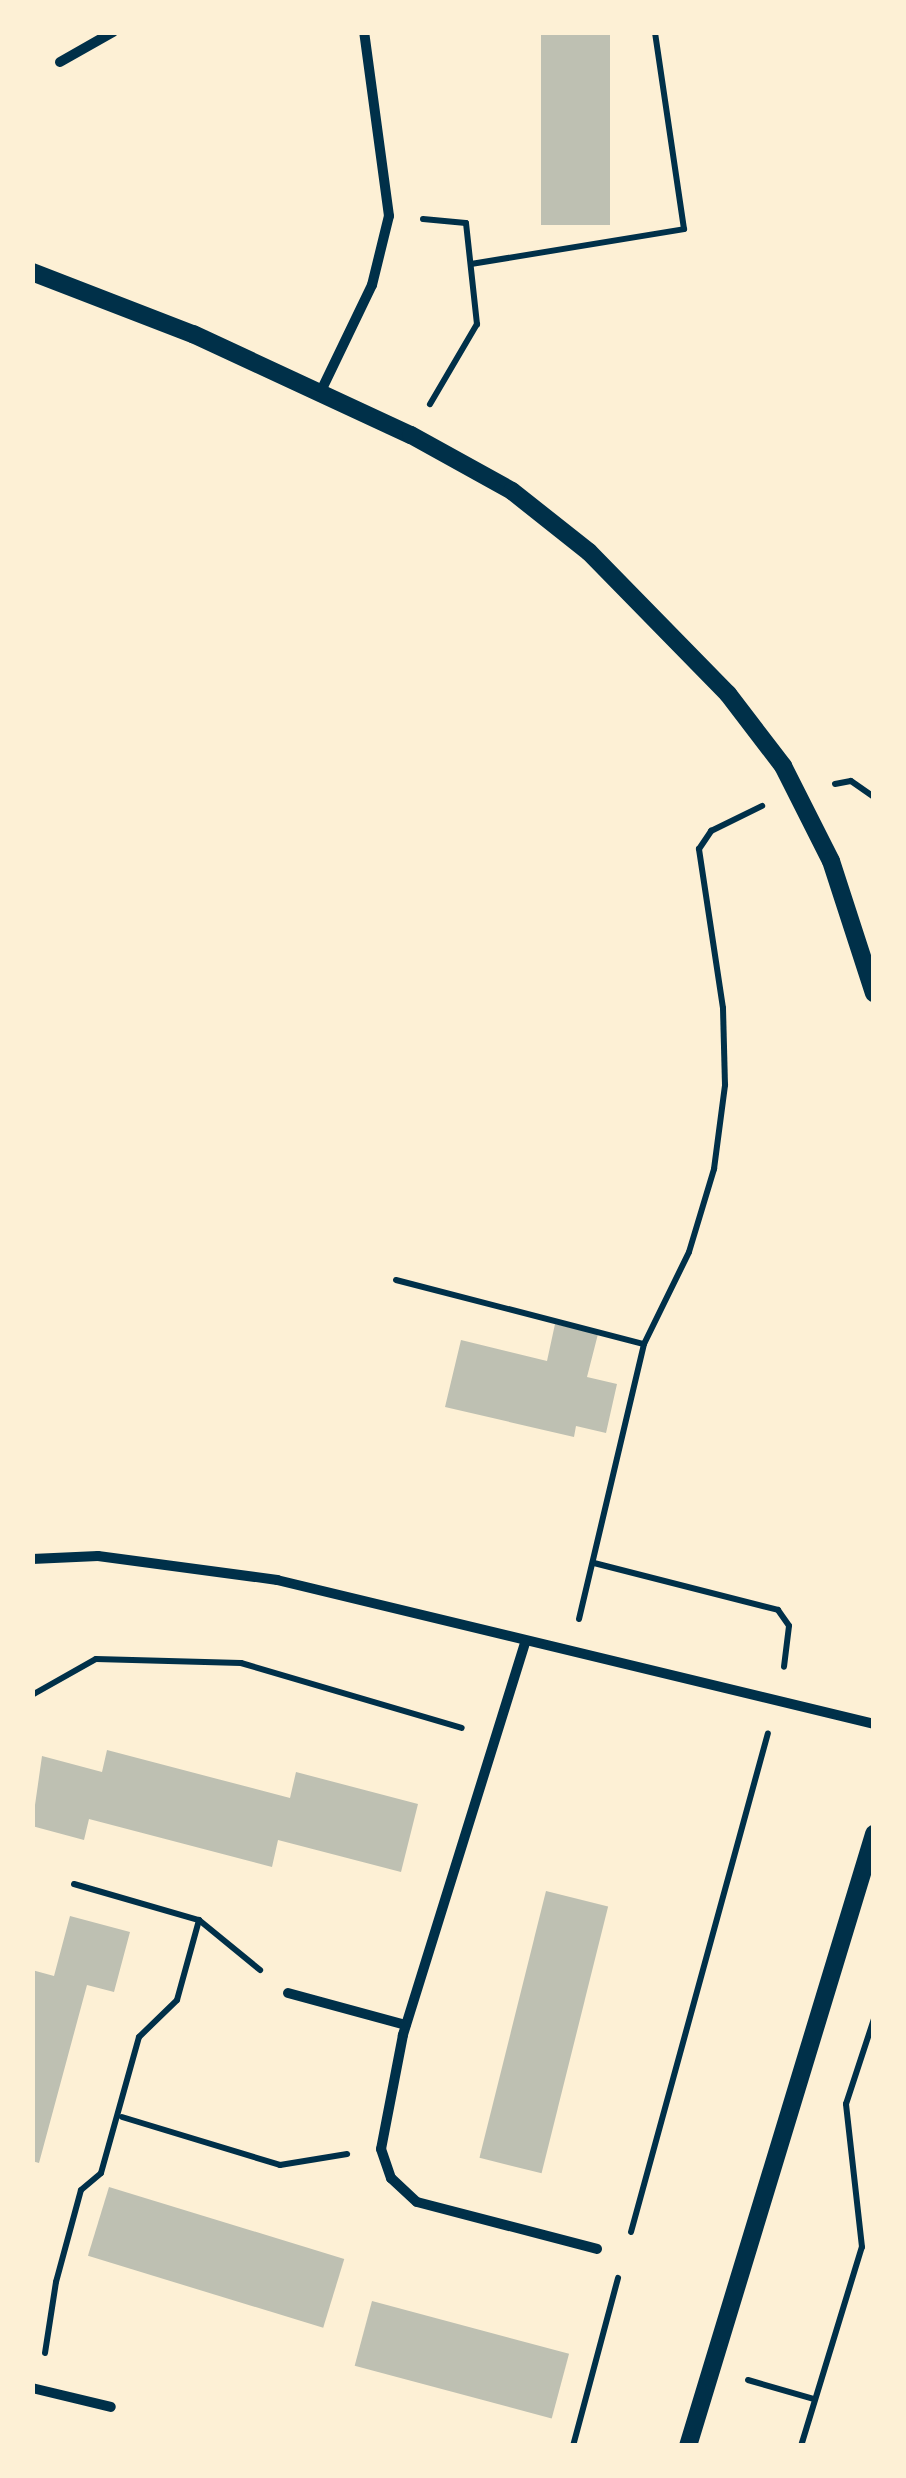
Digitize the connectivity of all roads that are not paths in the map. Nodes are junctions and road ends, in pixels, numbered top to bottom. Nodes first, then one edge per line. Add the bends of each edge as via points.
1 (113, 32) edge
2 (364, 32) edge
3 (60, 62) dead end
4 (32, 272) edge
5 (320, 392) junction
6 (874, 993) edge
7 (32, 1559) edge
8 (525, 1643) junction
9 (874, 1724) edge
10 (874, 1834) edge
11 (288, 1993) road end
12 (406, 2024) junction
13 (597, 2250) dead end
14 (36, 2388) edge
15 (111, 2407) dead end
16 (688, 2446) edge

1 - 3 street
2 - 5 street via 389,216 372,284
4 - 5 street
5 - 6 street via 512,492 642,600 728,694 797,789 831,862
7 - 8 street via 98,1556 278,1580
8 - 9 street
8 - 12 street
10 - 16 street
11 - 12 street
12 - 13 street via 382,2148 391,2178 417,2202
14 - 15 street

